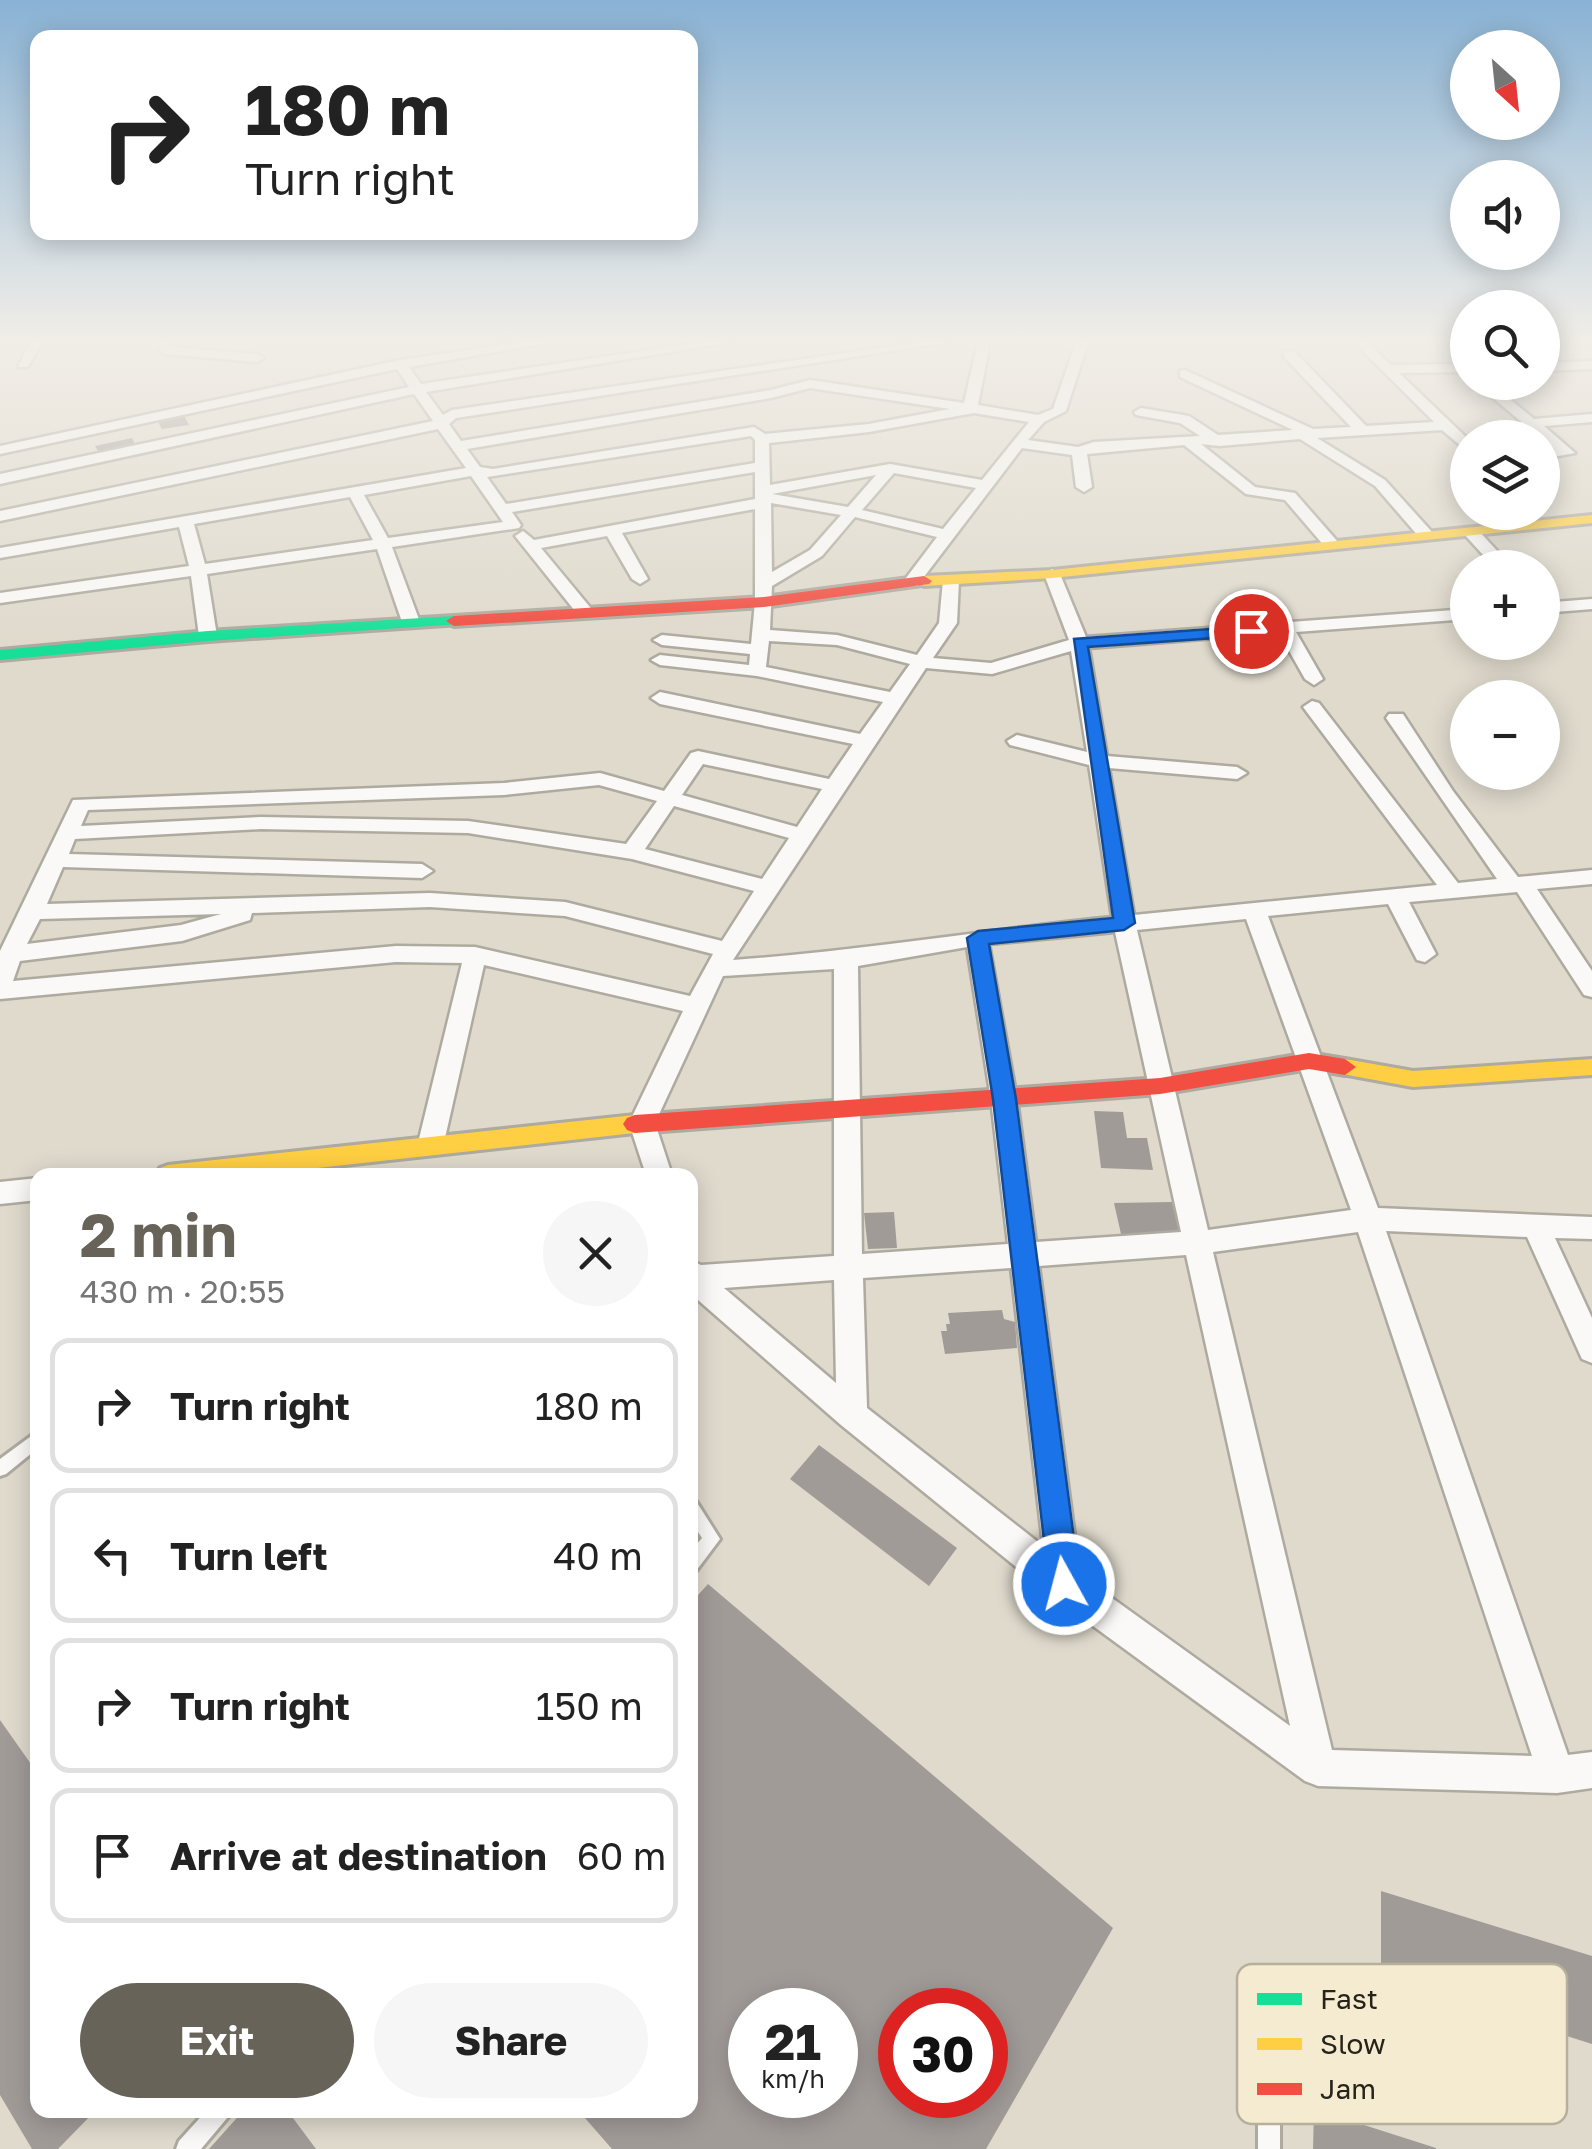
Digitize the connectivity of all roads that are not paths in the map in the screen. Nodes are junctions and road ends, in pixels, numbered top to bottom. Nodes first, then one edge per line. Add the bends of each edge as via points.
1 (36, 442) edge
2 (169, 442) edge
3 (353, 442) edge
4 (455, 442) edge
5 (484, 442) edge
6 (684, 442) edge
7 (762, 442) edge
8 (1018, 442) edge
9 (1020, 442) edge
10 (1211, 442) edge
11 (1319, 442) edge
12 (1190, 443) junction
13 (458, 446) junction
14 (0, 450) edge
15 (1079, 452) junction
16 (763, 466) junction
17 (890, 468) junction
18 (475, 471) junction
19 (0, 479) edge
20 (984, 485) junction
21 (1084, 487) dead end
22 (355, 492) junction
23 (762, 497) junction
24 (503, 509) junction
25 (852, 512) junction
26 (0, 516) edge
27 (1592, 519) edge
28 (186, 522) junction
29 (513, 525) junction
30 (612, 530) junction
31 (1470, 531) junction
32 (1426, 535) junction
33 (947, 536) junction
34 (383, 543) junction
35 (531, 545) junction
36 (1332, 545) junction
37 (1488, 550) edge
38 (0, 553) edge
39 (198, 570) junction
40 (1052, 574) junction
41 (640, 579) dead end
42 (951, 580) junction
43 (912, 582) junction
44 (763, 594) junction
45 (0, 598) edge
46 (1592, 604) edge
47 (1560, 607) edge
48 (584, 612) junction
49 (1450, 615) edge
50 (411, 622) junction
51 (1285, 629) junction
52 (208, 636) junction
53 (761, 642) junction
54 (1079, 643) junction
55 (0, 655) edge
56 (922, 662) junction
57 (757, 671) junction
58 (1314, 679) dead end
59 (660, 698) dead end
60 (896, 699) junction
61 (1312, 707) dead end
62 (1396, 718) dead end
63 (865, 741) junction
64 (1016, 741) dead end
65 (1098, 761) junction
66 (1237, 773) dead end
67 (834, 786) junction
68 (665, 799) junction
69 (68, 833) junction
70 (802, 835) junction
71 (632, 852) junction
72 (56, 860) junction
73 (422, 871) dead end
74 (1591, 879) edge
75 (1517, 884) junction
76 (768, 888) junction
77 (1452, 890) junction
78 (1396, 896) junction
79 (280, 904) junction
80 (1254, 910) junction
81 (33, 912) junction
82 (1124, 923) junction
83 (978, 938) junction
84 (10, 954) junction
85 (1425, 954) dead end
86 (475, 955) junction
87 (721, 960) junction
88 (846, 960) junction
89 (0, 989) edge
90 (1592, 989) edge
91 (698, 1006) junction
92 (1309, 1061) junction
93 (1592, 1067) edge
94 (1160, 1086) junction
95 (1004, 1099) junction
96 (844, 1112) junction
97 (642, 1124) junction
98 (430, 1146) junction
99 (231, 1168) edge
100 (657, 1168) edge
101 (30, 1190) edge
102 (0, 1193) edge
103 (1368, 1220) junction
104 (1538, 1228) junction
105 (1592, 1228) edge
106 (1195, 1243) junction
107 (1021, 1255) junction
108 (846, 1269) junction
109 (698, 1275) edge
110 (698, 1281) edge
111 (1592, 1350) edge
112 (852, 1416) junction
113 (30, 1445) edge
114 (0, 1470) edge
115 (698, 1518) edge
116 (698, 1556) edge
117 (1064, 1584) junction
118 (1318, 1768) junction
119 (1592, 1770) edge
120 (1558, 1775) junction
121 (213, 2118) edge
122 (1269, 2124) dead end
123 (187, 2149) edge
124 (1268, 2149) edge

1 - 14 street
2 - 19 street
3 - 26 street
4 - 13 street
5 - 13 street
6 - 18 street
7 - 16 street
8 - 20 street
9 - 15 street
10 - 12 street
11 - 32 street via 1380,483
12 - 15 street
12 - 36 street via 1251,491 1290,496
13 - 18 street
15 - 21 street
16 - 23 street
16 - 24 street
17 - 20 street
17 - 23 street
17 - 25 street
18 - 22 street
18 - 24 street
20 - 33 street
22 - 28 street
22 - 34 street
23 - 25 street
23 - 30 street
23 - 44 street
24 - 29 street
25 - 33 street
25 - 44 street via 816,553
27 - 31 street
28 - 38 street
28 - 39 street
29 - 34 street
29 - 35 street
30 - 35 street
30 - 41 street
31 - 32 street
31 - 37 street
32 - 36 street
33 - 43 street
34 - 39 street
34 - 50 street
35 - 48 street
36 - 40 street
39 - 45 street
39 - 52 street
40 - 42 street
40 - 54 street
42 - 43 street
42 - 56 street via 948,623
43 - 44 street
44 - 48 street
44 - 53 street
46 - 47 street
48 - 50 street
49 - 51 street
50 - 52 street
51 - 54 street
51 - 58 street
52 - 55 street
53 - 56 street via 837,640
53 - 57 street
53 - 57 street via 661,650
54 - 56 street via 992,669
54 - 65 street
56 - 60 street
57 - 60 street
59 - 63 street
60 - 63 street
61 - 77 street
62 - 75 street via 1445,794
63 - 67 street
64 - 65 street
65 - 66 street
65 - 82 street
67 - 68 street via 698,757
67 - 70 street
68 - 69 street via 600,778 504,789 80,804
68 - 70 street
68 - 71 street
69 - 71 street via 260,823 468,827
69 - 72 street
70 - 76 street
71 - 76 street
72 - 73 street
72 - 81 street
74 - 75 street
75 - 77 street
75 - 90 street
76 - 87 street
77 - 78 street
78 - 80 street
78 - 85 street
79 - 81 street
79 - 84 street via 182,932
79 - 87 street via 430,900 566,909
80 - 82 street
80 - 92 street
81 - 84 street
82 - 83 street
82 - 94 street
83 - 88 street
83 - 95 street
84 - 89 street
86 - 89 street via 396,954
86 - 91 street
86 - 98 street
87 - 88 street
87 - 91 street
88 - 96 street
91 - 97 street
92 - 93 street via 1413,1078
92 - 94 street
92 - 103 street
94 - 95 street
94 - 106 street
95 - 96 street
95 - 107 street
96 - 97 street
96 - 108 street
97 - 98 street
97 - 100 street
98 - 99 street
101 - 102 street
103 - 104 street
103 - 106 street
103 - 120 street
104 - 105 street
104 - 111 street
106 - 107 street
106 - 118 street
107 - 108 street
107 - 117 street
108 - 109 street
108 - 112 street
110 - 112 street
112 - 117 street
113 - 114 lane
115 - 116 lane via 712,1539
117 - 118 street
118 - 120 street
119 - 120 street
121 - 123 lane
122 - 124 lane

